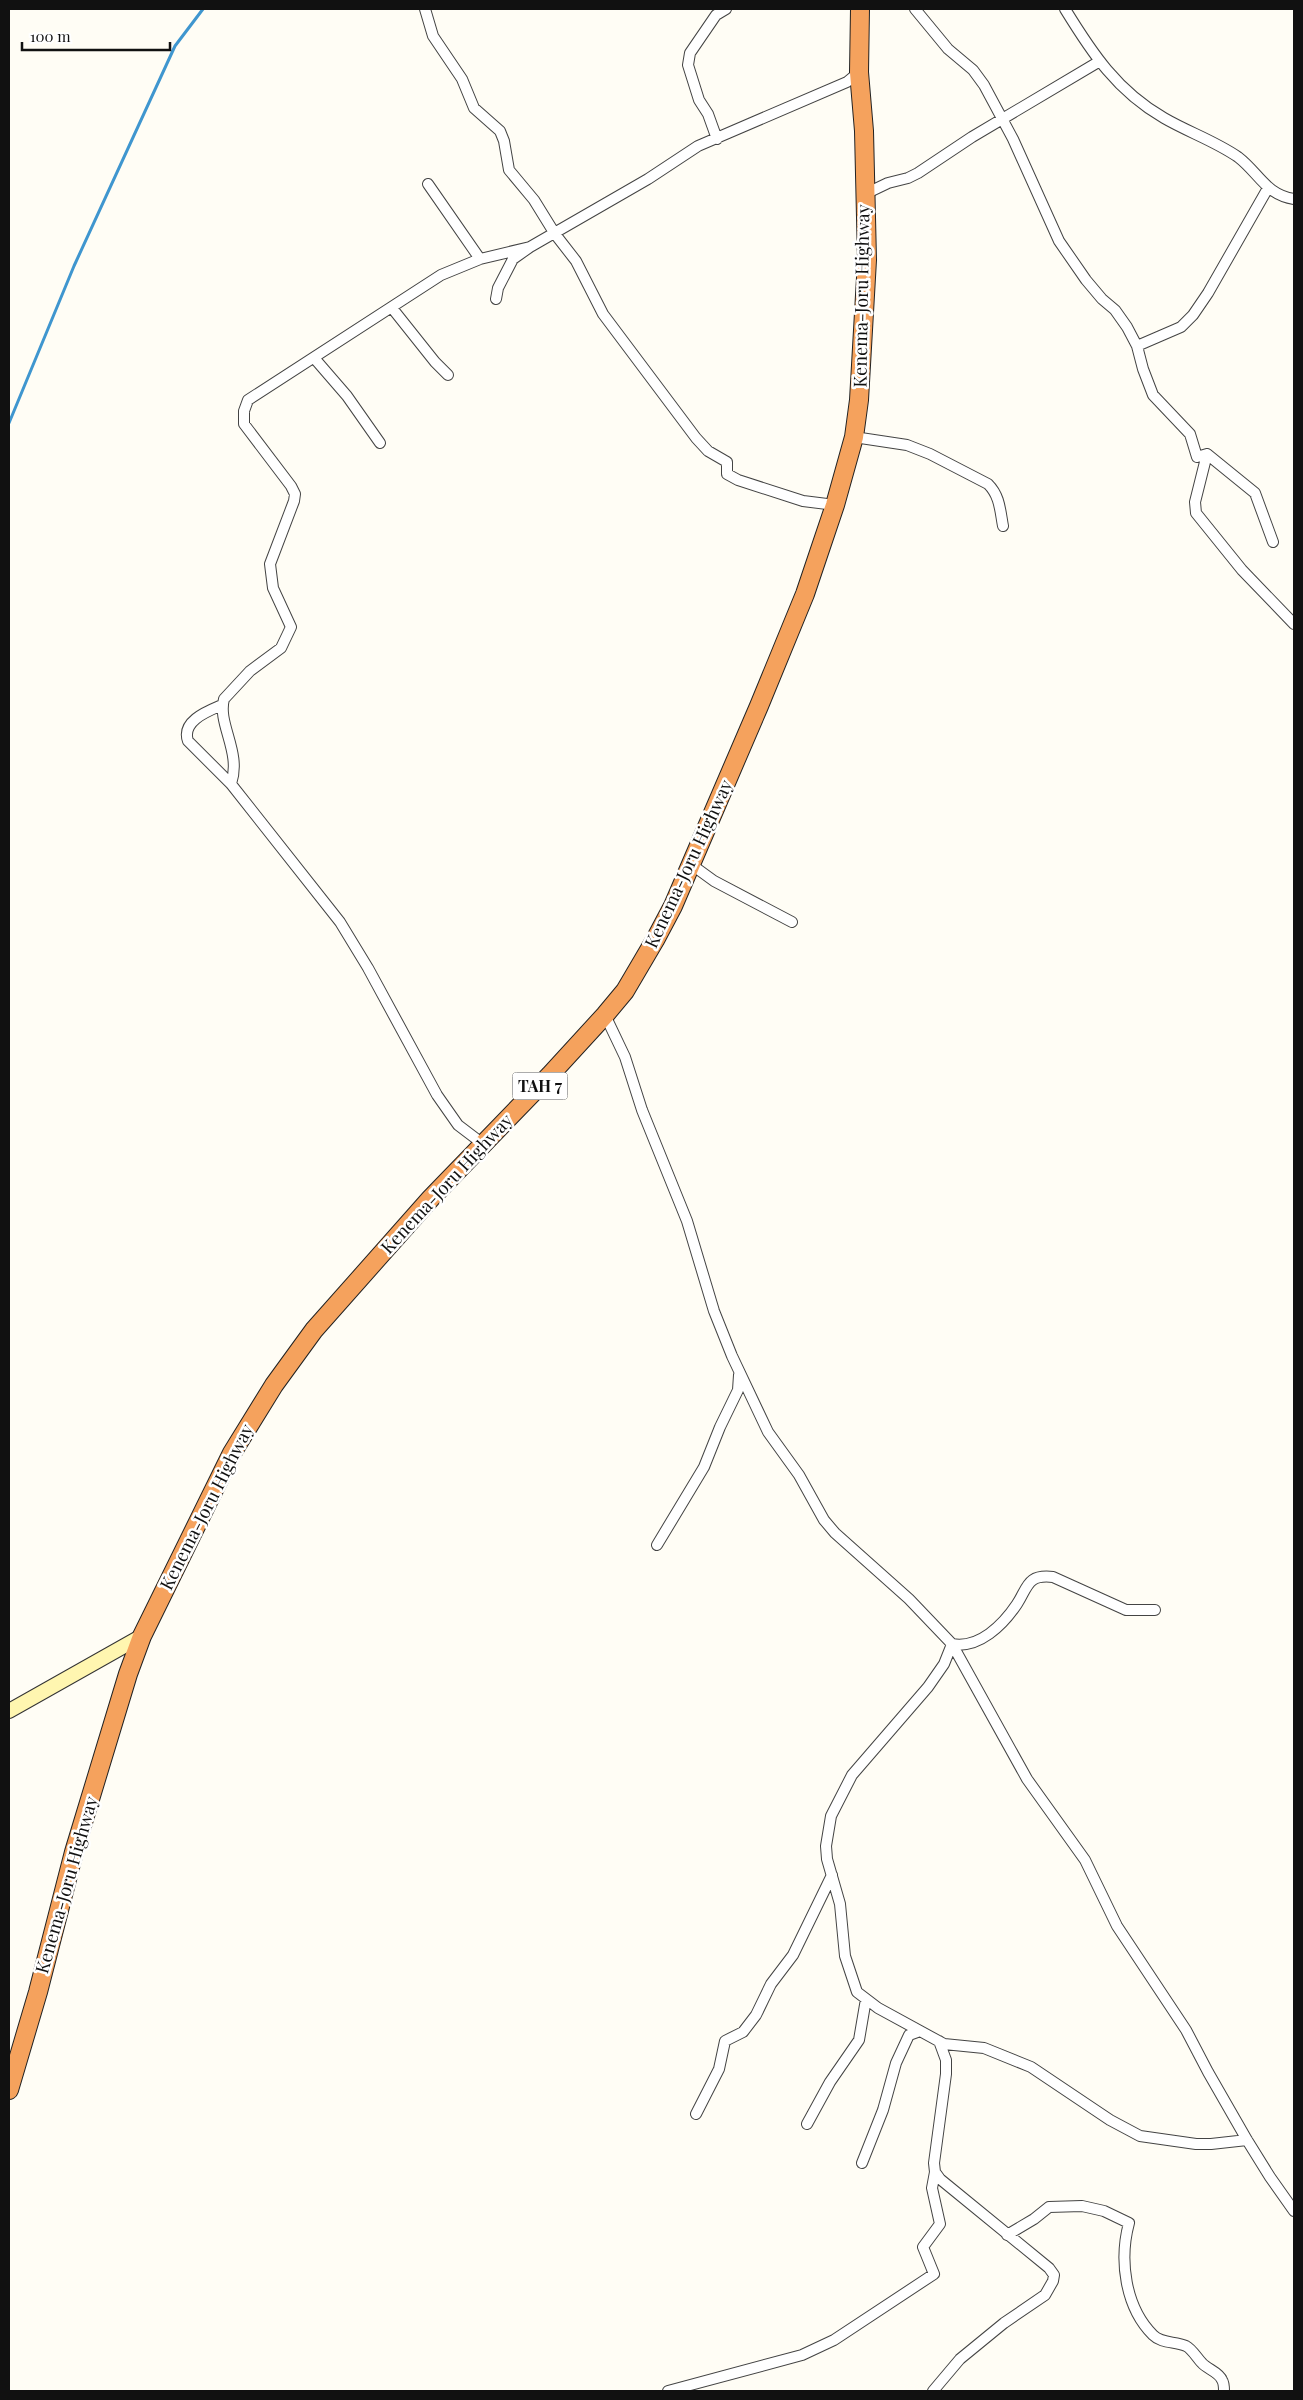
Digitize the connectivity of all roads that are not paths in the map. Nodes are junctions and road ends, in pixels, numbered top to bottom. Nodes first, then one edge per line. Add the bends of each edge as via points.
1 (424, 9) edge
2 (726, 9) edge
3 (860, 9) edge
4 (915, 9) edge
5 (1065, 9) edge
6 (1100, 62) junction
7 (859, 72) junction
8 (1002, 119) junction
9 (716, 139) junction
10 (428, 184) dead end
11 (1268, 188) junction
12 (865, 194) junction
13 (1294, 199) edge
14 (555, 234) junction
15 (530, 247) junction
16 (480, 259) junction
17 (496, 299) dead end
18 (392, 308) junction
19 (1138, 346) junction
20 (315, 359) junction
21 (448, 375) dead end
22 (854, 438) junction
23 (380, 443) dead end
24 (1207, 454) junction
25 (835, 505) junction
26 (1002, 526) dead end
27 (1273, 542) dead end
28 (1294, 624) edge
29 (222, 705) junction
30 (232, 784) junction
31 (692, 865) junction
32 (792, 922) dead end
33 (605, 1015) junction
34 (483, 1144) junction
35 (739, 1372) junction
36 (657, 1545) dead end
37 (1155, 1610) dead end
38 (142, 1636) junction
39 (952, 1644) junction
40 (9, 1711) edge
41 (832, 1875) junction
42 (866, 1999) junction
43 (920, 2031) junction
44 (939, 2041) junction
45 (9, 2090) edge
46 (696, 2114) dead end
47 (807, 2124) dead end
48 (1247, 2140) junction
49 (862, 2163) dead end
50 (934, 2172) junction
51 (1294, 2211) edge
52 (1007, 2235) junction
53 (668, 2391) edge
54 (933, 2391) edge
55 (1224, 2391) edge

1 - 14 street via 434,36 462,79 474,108 500,132 509,170 534,200
2 - 9 street via 716,15 690,53 688,65
3 - 7 highway, Kenema-Joru Highway / TAH 7
4 - 8 street via 948,49 978,78
5 - 6 street
6 - 8 street
6 - 11 street via 1136,100 1236,156 1255,171
7 - 9 street via 847,82
7 - 12 highway, Kenema-Joru Highway / TAH 7
8 - 12 street via 918,173
8 - 19 street via 1059,241 1086,280 1115,310
9 - 14 street via 686,152 648,179
10 - 16 street
11 - 13 street
11 - 19 street via 1193,315 1181,327
12 - 22 highway, Kenema-Joru Highway / TAH 7 via 865,335
14 - 15 street
14 - 25 street via 576,261 603,314 696,438 708,451 727,462 727,474 803,501
15 - 16 street
15 - 17 street via 514,259 498,288
16 - 18 street via 441,275
18 - 20 street
18 - 21 street
19 - 24 street via 1142,369 1153,395 1184,426 1194,442 1197,457
20 - 23 street via 347,396
20 - 29 street via 253,396 244,410 247,430 294,494 292,511 270,564 273,588 291,627 281,648 250,671
22 - 25 highway, Kenema-Joru Highway / TAH 7
22 - 26 street via 907,445 988,484 999,501
24 - 27 street via 1255,493
24 - 28 street via 1195,502 1196,513 1242,570
25 - 31 highway, Kenema-Joru Highway / TAH 7 via 804,594
29 - 30 street via 235,758
29 - 30 street via 196,718 188,728 186,738
30 - 34 street via 340,922 437,1095 458,1125
31 - 32 street via 714,881
31 - 33 highway, Kenema-Joru Highway / TAH 7 via 651,947 625,991
33 - 34 highway, Kenema-Joru Highway / TAH 7
33 - 35 street via 625,1057 642,1110 687,1221 714,1312
34 - 38 highway, Kenema-Joru Highway / TAH 7 via 329,1312 287,1365 232,1453
35 - 36 street via 738,1390 704,1467
35 - 39 street via 768,1432 799,1475 824,1520
37 - 39 street via 1126,1610 1053,1577 1044,1576 1024,1587 1013,1609 980,1642 961,1646
38 - 40 street
38 - 45 highway, Kenema-Joru Highway / TAH 7 via 74,1852
39 - 41 street via 938,1673 862,1763 837,1800 826,1846
39 - 48 street via 1015,1759 1090,1868 1117,1926 1186,2030
41 - 42 street via 840,1904 848,1968 858,1992
41 - 46 street via 793,1955 771,1984 756,2015 743,2032 725,2041 719,2069
42 - 43 street
42 - 47 street via 859,2040 830,2082
43 - 44 street
43 - 49 street via 909,2035 896,2063 883,2110
44 - 48 street via 984,2048 1031,2067 1140,2136 1196,2144
44 - 50 street via 946,2060 946,2074
48 - 51 street
50 - 52 street
50 - 53 street via 932,2188 940,2224 922,2247 934,2274 834,2340 802,2355
52 - 54 street via 1049,2268 1054,2275 1053,2281 1045,2295 960,2359
52 - 55 street via 1049,2207 1082,2206 1104,2211 1129,2223 1124,2243 1133,2309 1154,2336 1165,2342 1187,2346 1202,2364 1223,2380

